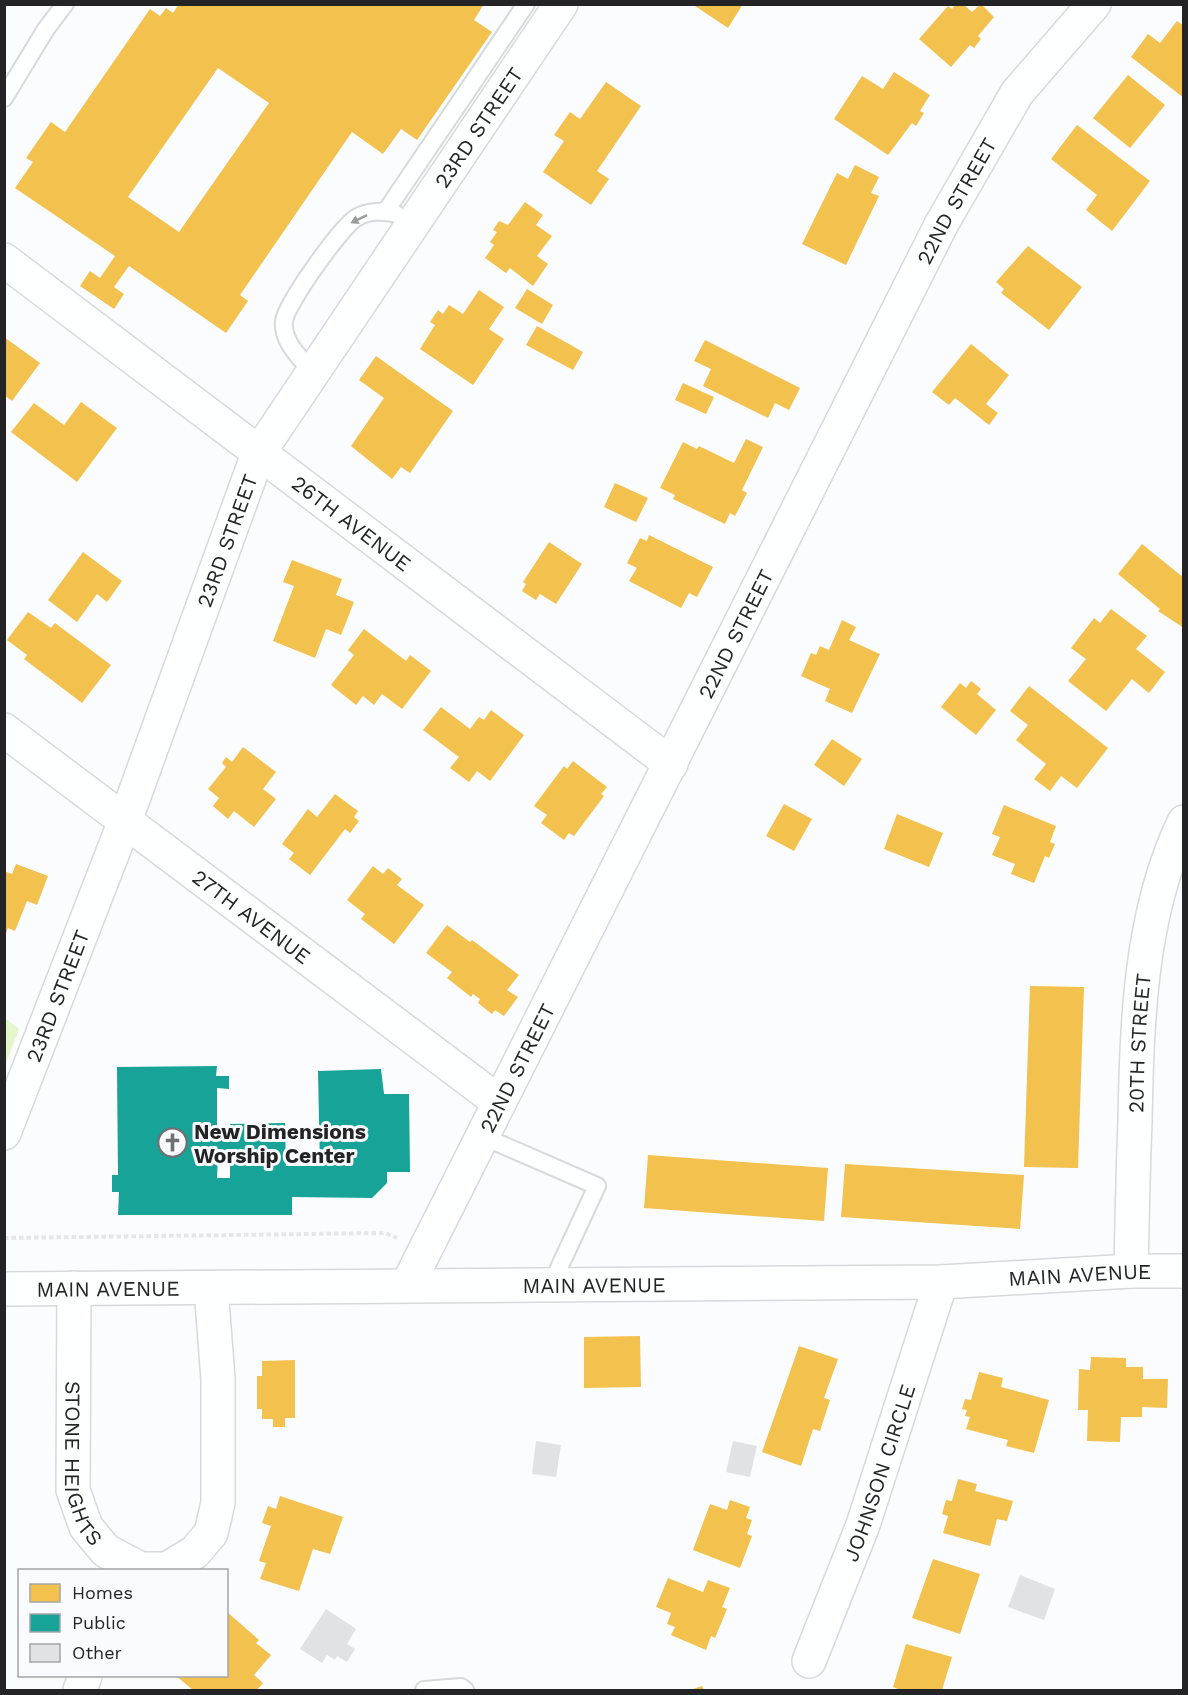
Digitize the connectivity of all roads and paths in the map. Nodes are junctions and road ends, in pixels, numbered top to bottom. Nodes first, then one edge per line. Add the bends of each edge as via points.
1 (65, 4) edge
2 (526, 4) edge
3 (561, 4) edge
4 (1094, 4) edge
5 (4, 98) edge
6 (400, 215) junction
7 (4, 260) edge
8 (312, 372) junction
9 (258, 453) junction
10 (4, 730) edge
11 (671, 764) junction
12 (125, 821) junction
13 (1184, 822) edge
14 (499, 1102) junction
15 (4, 1133) edge
16 (482, 1136) junction
17 (4, 1238) edge
18 (426, 1247) junction
19 (1131, 1271) junction
20 (1184, 1271) edge
21 (941, 1282) junction
22 (552, 1283) junction
23 (408, 1284) junction
24 (74, 1288) junction
25 (211, 1288) junction
26 (4, 1289) edge
27 (123, 1565) edge
28 (809, 1661) dead end
29 (424, 1690) edge
30 (465, 1690) edge

1 - 5 lane
2 - 6 lane
3 - 6 street, 23RD STREET
4 - 11 street, 22ND STREET via 1017,93 941,225
6 - 8 street, 23RD STREET
6 -> 8 lane via 357,216 289,305 284,321 286,339
7 - 9 street, 26TH AVENUE
8 - 9 street, 23RD STREET
9 - 11 street, 26TH AVENUE
9 - 12 street, 23RD STREET
10 - 12 street, 27TH AVENUE
11 - 14 street, 22ND STREET
12 - 14 street, 27TH AVENUE
12 - 15 street, 23RD STREET
13 - 19 street, 20TH STREET via 1161,887 1137,1024
14 - 16 street, 22ND STREET
16 - 18 street, 22ND STREET
16 - 22 lane via 597,1186
17 - 18 path via 385,1233
18 - 23 street, 22ND STREET
19 - 20 street, MAIN AVENUE
19 - 21 street, MAIN AVENUE
21 - 22 street, MAIN AVENUE
21 - 28 street, JOHNSON CIRCLE via 863,1525
22 - 23 street, MAIN AVENUE
23 - 25 street, MAIN AVENUE
24 - 25 street, MAIN AVENUE
24 - 26 street, MAIN AVENUE
24 - 27 street, STONE HEIGHTS via 73,1490 86,1527
25 - 27 street, STONE HEIGHTS via 218,1379 218,1503 211,1533 195,1552 167,1569
29 - 30 lane

